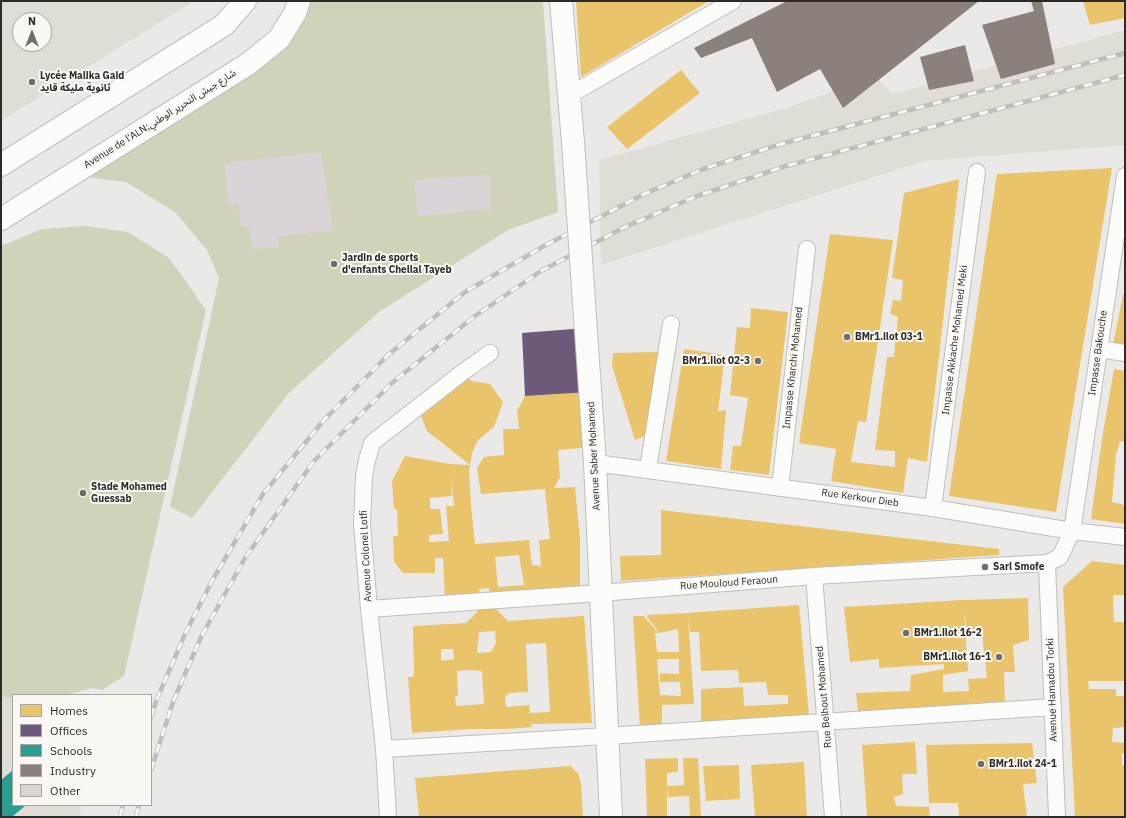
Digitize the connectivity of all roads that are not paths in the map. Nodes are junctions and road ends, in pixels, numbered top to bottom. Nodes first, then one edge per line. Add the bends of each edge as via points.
1 (245, 1) edge
2 (299, 1) edge
3 (561, 1) edge
4 (733, 1) edge
5 (568, 96) junction
6 (1, 166) edge
7 (977, 172) dead end
8 (1125, 176) edge
9 (1, 219) edge
10 (806, 249) dead end
11 (671, 324) dead end
12 (1099, 350) junction
13 (490, 353) dead end
14 (1125, 353) edge
15 (595, 463) junction
16 (648, 469) junction
17 (780, 488) junction
18 (933, 508) junction
19 (1072, 531) junction
20 (1125, 537) edge
21 (1047, 562) junction
22 (814, 576) junction
23 (600, 593) junction
24 (369, 609) junction
25 (1053, 706) junction
26 (826, 722) junction
27 (607, 736) junction
28 (384, 749) junction
29 (388, 817) edge
30 (611, 817) edge
31 (834, 817) edge
32 (1057, 817) edge

1 - 6 street via 224,25
2 - 9 street, Avenue de l'ALN;شارع جيش التحرير الوطني via 295,13 279,39 248,64
3 - 5 street, Avenue Saber Mohamed
4 - 5 street
5 - 15 street, Avenue Saber Mohamed, bridge
7 - 18 street, Impasse Akkache Mohamed Meki
8 - 12 street, Impasse Bakouche
10 - 17 street, Impasse Kharchi Mohamed
11 - 16 street
12 - 14 street
12 - 19 street, Impasse Bakouche
13 - 24 street, Avenue Colonel Lotfi via 372,443 364,476 362,524
15 - 16 street, Rue Kerkour Dieb
15 - 23 street, Avenue Saber Mohamed
16 - 17 street, Rue Kerkour Dieb
17 - 18 street, Rue Kerkour Dieb
18 - 19 street, Rue Kerkour Dieb
19 - 20 street, Rue Kerkour Dieb
19 - 21 street via 1060,556
21 - 22 street, Rue Mouloud Feraoun
21 - 25 street, Avenue Hamadou Torki
22 - 23 street, Rue Mouloud Feraoun
22 - 26 street, Rue Belhout Mohamed
23 - 24 street, Rue Mouloud Feraoun
23 - 27 street, Avenue Saber Mohamed
24 - 28 street, Avenue Colonel Lotfi
25 - 26 street
25 - 32 street, Avenue Hamadou Torki
26 - 27 street
26 - 31 street, Rue Belhout Mohamed
27 - 28 street
27 - 30 street, Avenue Saber Mohamed
28 - 29 street, Avenue Colonel Lotfi

